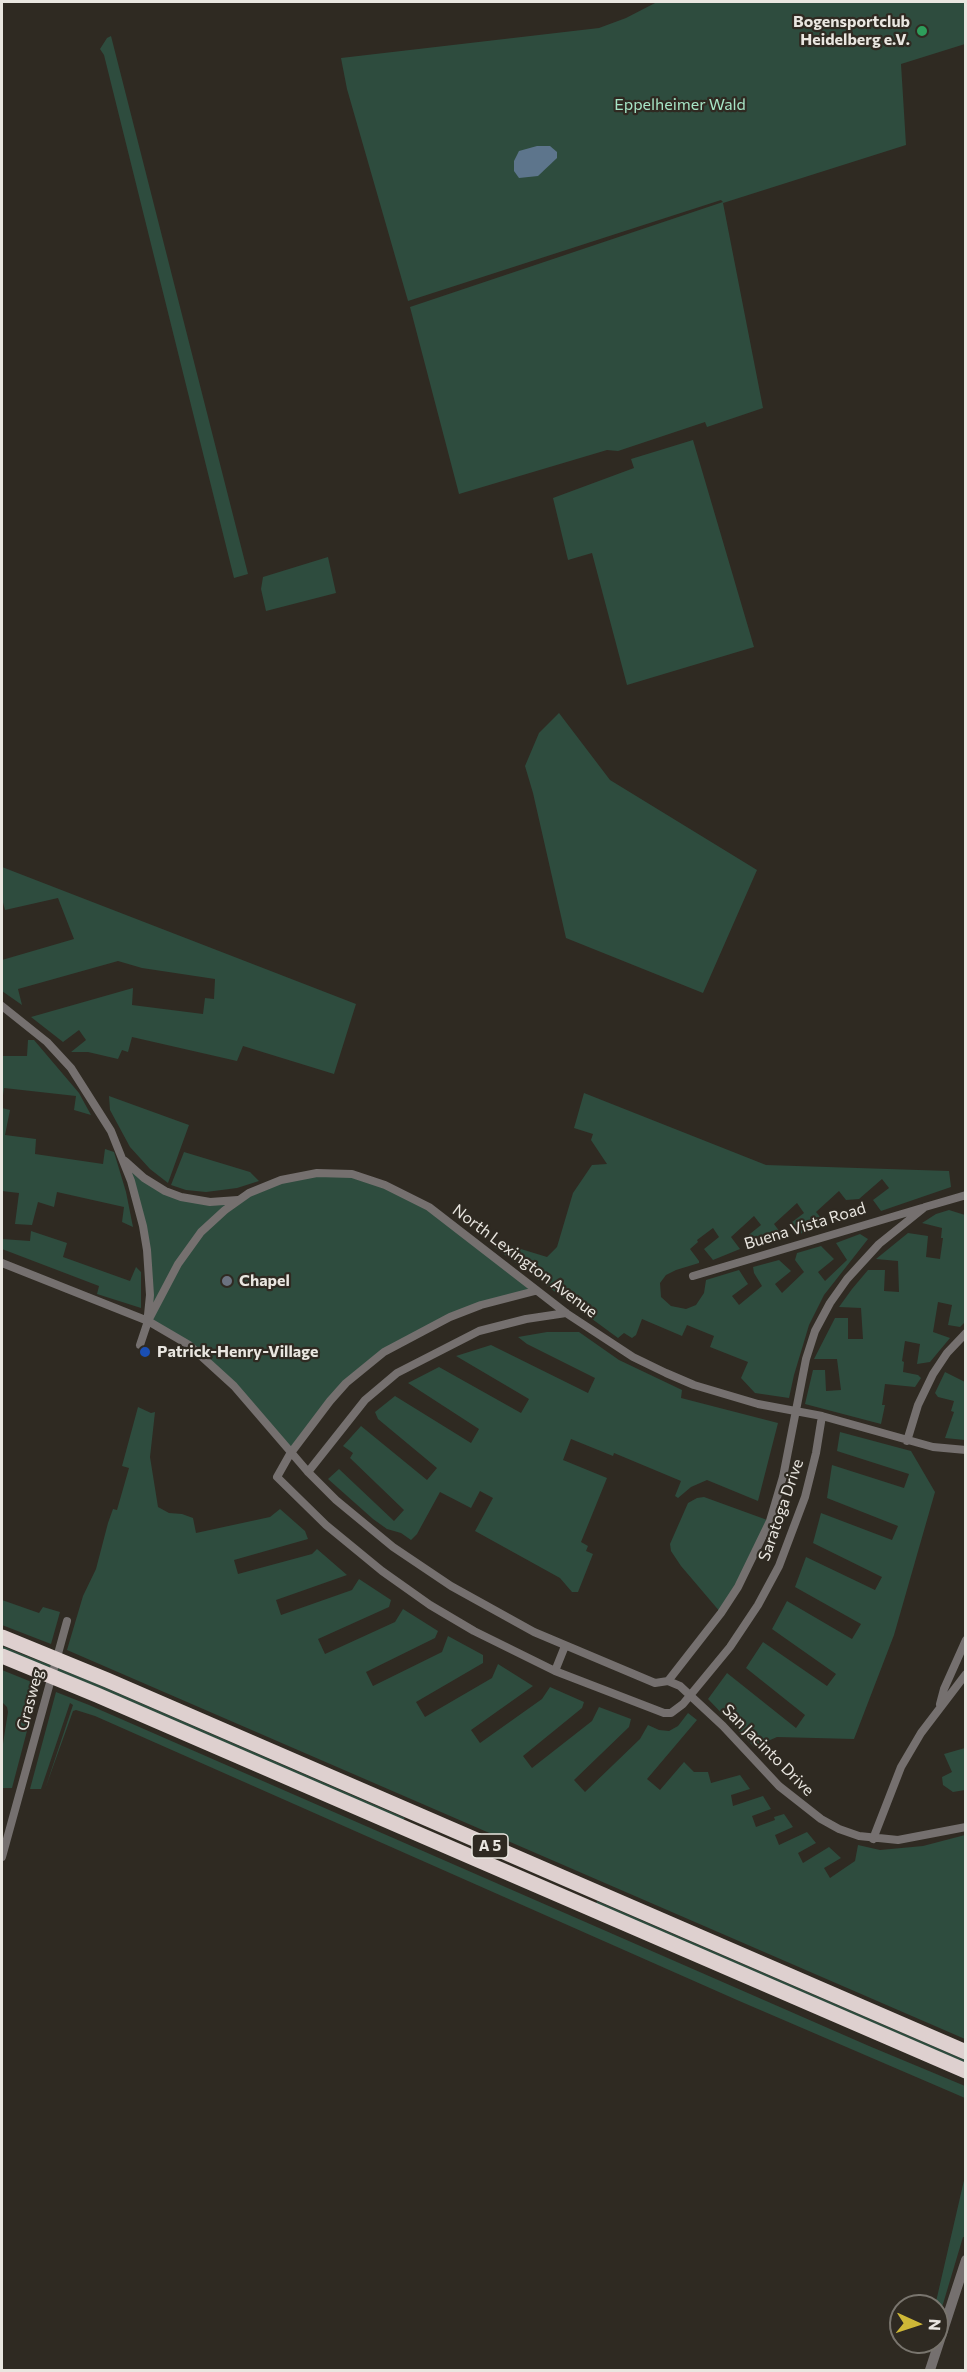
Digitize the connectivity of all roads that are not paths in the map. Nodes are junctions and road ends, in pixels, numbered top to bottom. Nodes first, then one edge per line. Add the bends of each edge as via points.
1 (2, 1006) edge
2 (123, 1159) junction
3 (966, 1195) edge
4 (238, 1200) junction
5 (925, 1207) junction
6 (2, 1263) edge
7 (693, 1276) dead end
8 (535, 1291) junction
9 (566, 1313) junction
10 (148, 1321) junction
11 (966, 1332) edge
12 (140, 1345) dead end
13 (795, 1412) junction
14 (822, 1416) junction
15 (907, 1441) junction
16 (966, 1450) edge
17 (290, 1454) junction
18 (308, 1472) junction
19 (66, 1624) dead end
20 (2, 1637) edge
21 (966, 1640) edge
22 (565, 1646) junction
23 (2, 1656) edge
24 (555, 1671) junction
25 (966, 1674) edge
26 (668, 1681) junction
27 (692, 1695) junction
28 (939, 1708) junction
29 (966, 1827) edge
30 (873, 1839) junction
31 (2, 1857) edge
32 (966, 2052) edge
33 (966, 2071) edge
34 (966, 2260) edge
35 (930, 2370) edge

1 - 2 street via 47,1042 71,1068 99,1109
2 - 4 street, North Lexington Avenue via 144,1178 181,1197 210,1202
2 - 10 street via 147,1250
3 - 5 street
4 - 8 street, North Lexington Avenue via 262,1187 298,1176 352,1174 429,1207
4 - 10 street, North Lexington Avenue via 190,1246
5 - 7 street, Buena Vista Road
5 - 13 street via 879,1244 830,1303 806,1359
6 - 10 street
8 - 9 street, North Lexington Avenue
8 - 17 street via 450,1317 384,1352 344,1385
9 - 13 street, North Lexington Avenue via 633,1357 666,1373 715,1391
9 - 18 street via 479,1331 397,1373 365,1400
10 - 12 street
10 - 17 street via 204,1357 234,1386
11 - 15 street via 933,1374
13 - 14 street, North Lexington Avenue
13 - 26 street, Saratoga Drive via 783,1477 755,1556 721,1613
14 - 15 street, North Lexington Avenue
14 - 27 street, Saratoga Drive via 805,1497 779,1566 730,1647
15 - 16 street, North Lexington Avenue
17 - 18 street
17 - 24 street via 277,1477 326,1525 382,1571 474,1631
18 - 22 street via 393,1547 482,1605
19 - 31 street, Grasweg
20 - 32 highway, A 5
21 - 28 street
22 - 24 street
22 - 26 street via 655,1683
23 - 33 highway, A 5
24 - 27 street, Saratoga Drive via 664,1713 676,1709
25 - 28 street
26 - 27 street, San Jacinto Drive
27 - 30 street, San Jacinto Drive via 797,1802 839,1829
28 - 30 street via 901,1767
29 - 30 street, San Jacinto Drive via 898,1840
34 - 35 street

